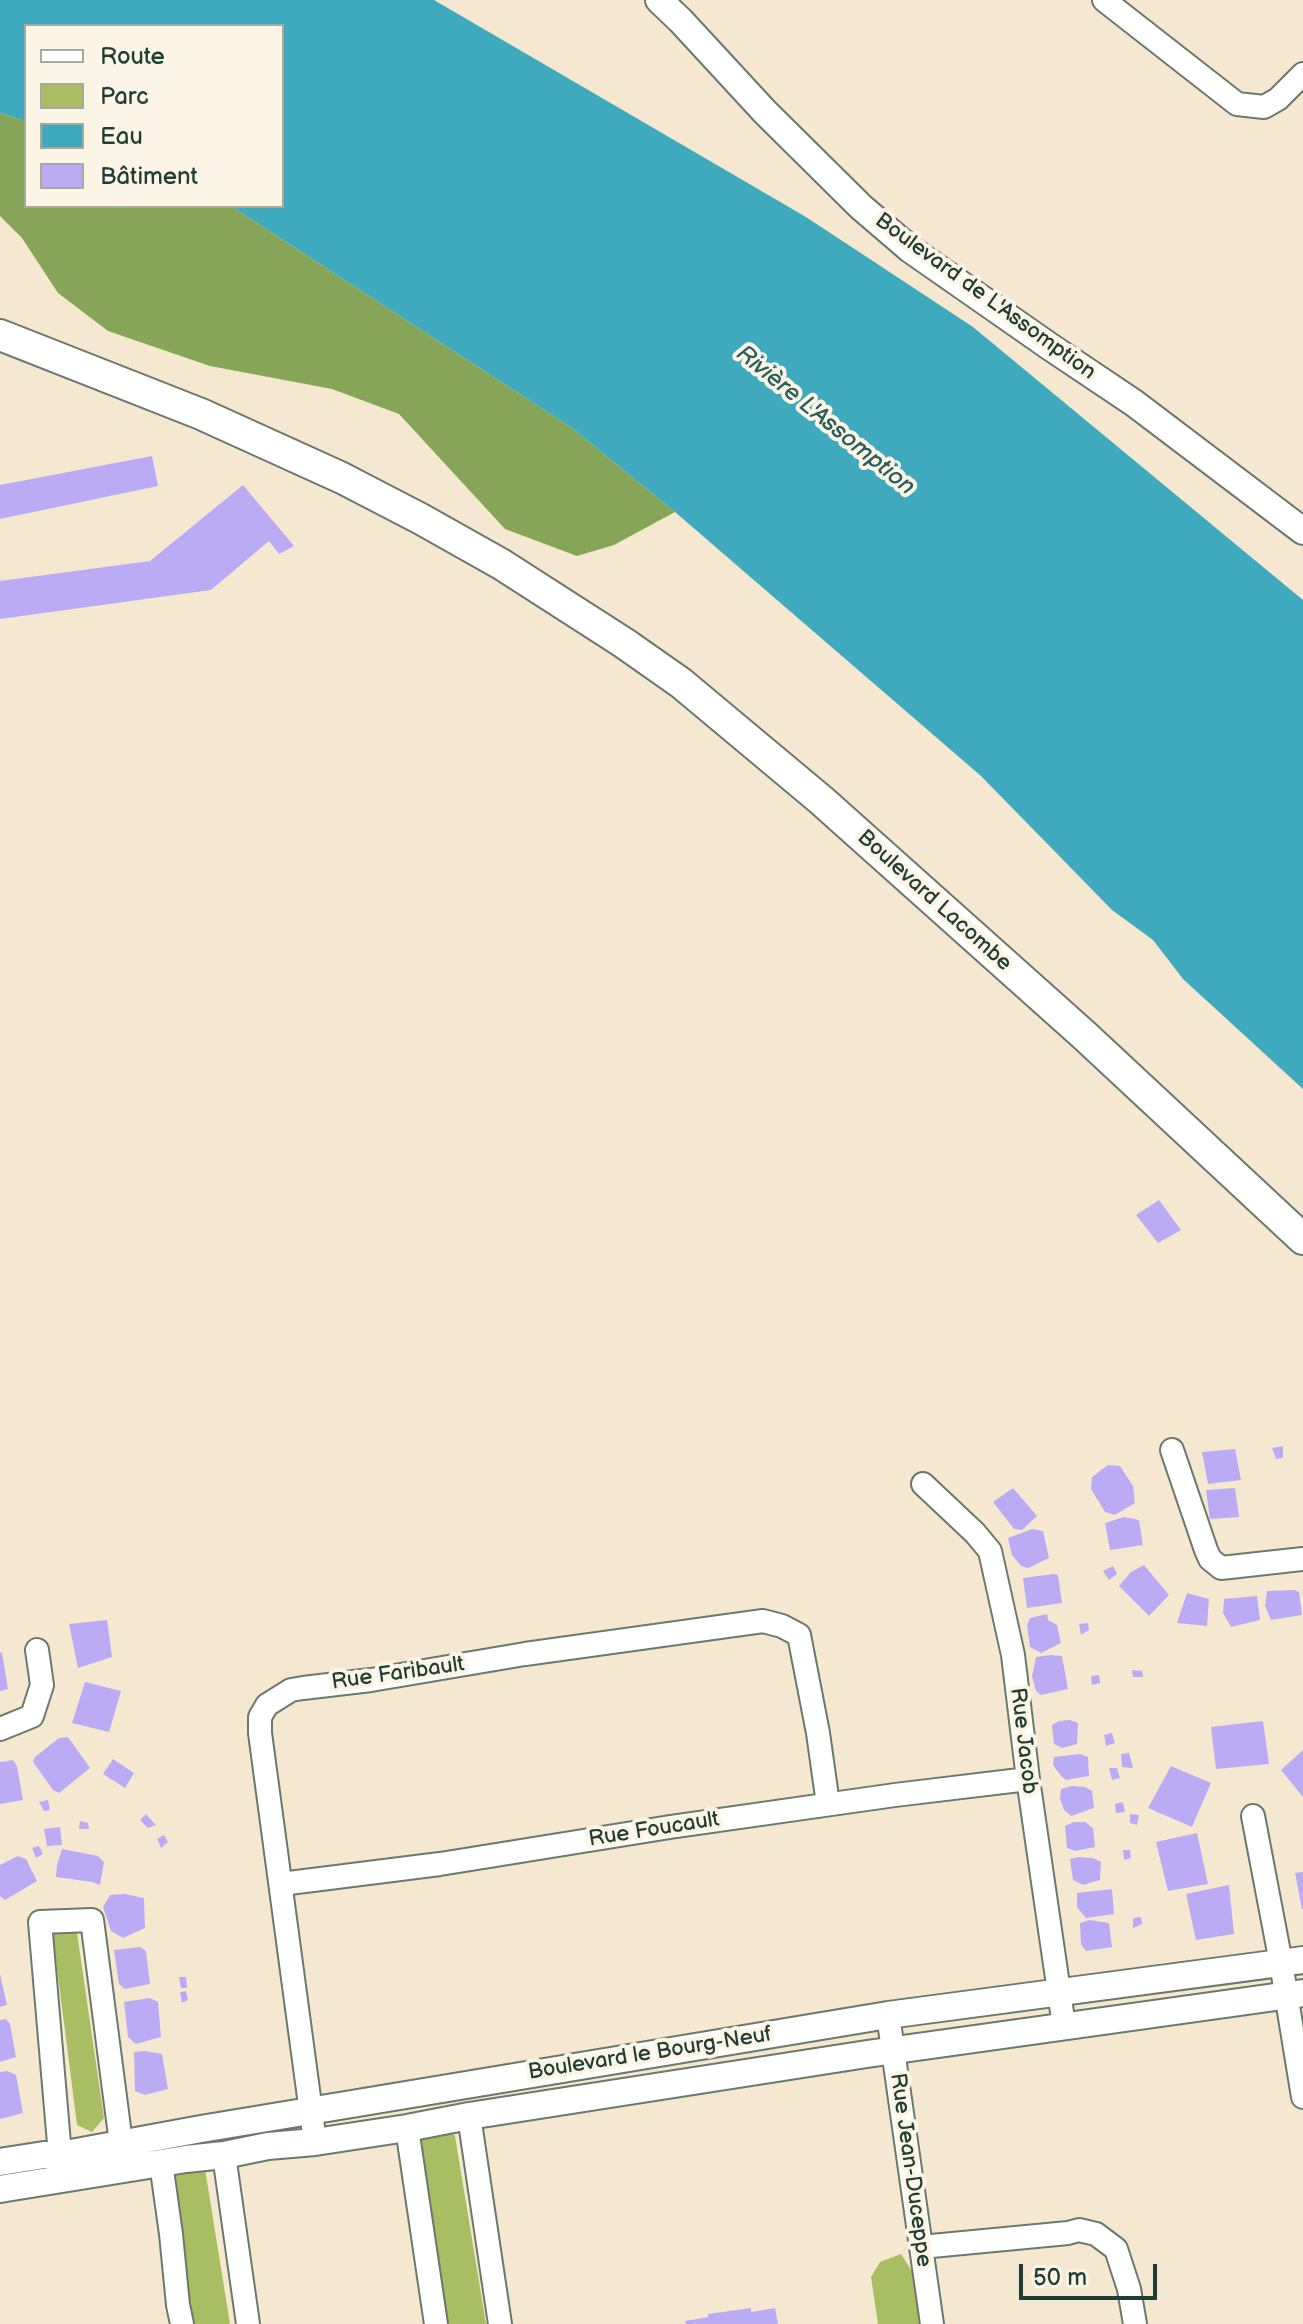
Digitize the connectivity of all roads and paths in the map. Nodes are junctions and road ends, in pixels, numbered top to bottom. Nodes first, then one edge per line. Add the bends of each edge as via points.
1 (659, 0) edge
2 (1104, 0) edge
3 (1303, 74) edge
4 (0, 335) edge
5 (1303, 531) edge
6 (1303, 1239) edge
7 (1172, 1450) dead end
8 (923, 1484) dead end
9 (1303, 1559) edge
10 (37, 1650) dead end
11 (0, 1729) edge
12 (1028, 1779) junction
13 (828, 1804) junction
14 (1253, 1816) dead end
15 (281, 1884) junction
16 (1292, 1961) edge
17 (1059, 1991) junction
18 (1295, 1994) edge
19 (888, 2015) junction
20 (1064, 2026) junction
21 (893, 2050) junction
22 (1303, 2097) edge
23 (311, 2110) junction
24 (469, 2116) junction
25 (407, 2128) junction
26 (315, 2142) junction
27 (121, 2143) junction
28 (60, 2155) junction
29 (224, 2155) junction
30 (0, 2162) edge
31 (161, 2163) junction
32 (0, 2189) edge
33 (921, 2247) junction
34 (182, 2324) edge
35 (248, 2324) edge
36 (436, 2324) edge
37 (500, 2324) edge
38 (932, 2324) edge
39 (1135, 2324) edge

1 - 5 street, Boulevard de L'Assomption via 765,112 910,249 1134,403
2 - 3 street via 1237,104 1264,107
4 - 6 main road, Boulevard Lacombe via 177,404 421,519 542,589 681,683 1084,1035
7 - 9 street via 1210,1559 1221,1568
8 - 12 street, Rue Jacob via 990,1551 1013,1655
10 - 11 street via 42,1685 32,1716
12 - 13 street, Rue Foucault
12 - 17 street, Rue Jacob
13 - 15 street, Rue Foucault
13 - 15 street, Rue Faribault via 799,1635 763,1621 743,1622 284,1694 260,1717
14 - 16 street
15 - 23 street, Rue Faribault
16 - 17 street, Boulevard le Bourg-Neuf
16 - 18 street
17 - 19 street, Boulevard le Bourg-Neuf
17 - 20 street, Rue Jacob
18 - 20 street, Boulevard le Bourg-Neuf
18 - 22 street
19 - 21 street, Rue Jean-Duceppe
19 - 23 street, Boulevard le Bourg-Neuf
20 - 21 street, Boulevard le Bourg-Neuf
21 - 24 street, Boulevard le Bourg-Neuf
21 - 33 street, Rue Jean-Duceppe
23 - 26 street, Rue Faribault
23 - 27 street, Boulevard le Bourg-Neuf
24 - 25 street, Boulevard le Bourg-Neuf
24 - 37 street
25 - 26 street, Boulevard le Bourg-Neuf
25 - 36 street
26 - 29 street, Boulevard le Bourg-Neuf
27 - 28 street, Boulevard le Bourg-Neuf
27 - 28 street via 92,1920 40,1922
28 - 30 street, Boulevard le Bourg-Neuf
29 - 31 street, Boulevard le Bourg-Neuf
29 - 35 street
31 - 32 street, Boulevard le Bourg-Neuf
31 - 34 street
33 - 38 street, Rue Jean-Duceppe
33 - 39 street via 1079,2230 1096,2234 1116,2249

